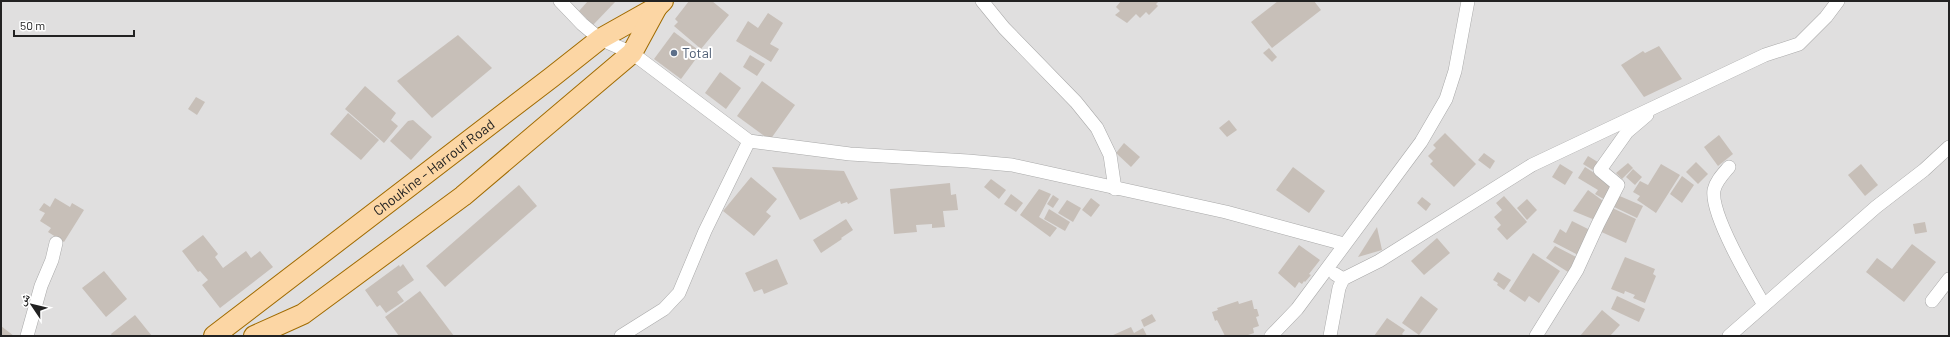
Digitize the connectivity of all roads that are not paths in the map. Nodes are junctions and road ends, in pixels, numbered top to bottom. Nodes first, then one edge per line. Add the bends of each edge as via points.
1 (560, 1) edge
2 (982, 1) edge
3 (1838, 1) edge
4 (1469, 2) edge
5 (660, 4) edge
6 (600, 38) junction
7 (632, 53) junction
8 (1660, 104) junction
9 (749, 141) junction
10 (1949, 147) edge
11 (1729, 167) dead end
12 (1115, 188) junction
13 (56, 243) dead end
14 (1344, 244) junction
15 (1326, 268) junction
16 (1343, 278) junction
17 (1949, 279) edge
18 (1932, 301) dead end
19 (1764, 305) junction
20 (27, 336) edge
21 (214, 336) edge
22 (254, 336) edge
23 (621, 336) edge
24 (1270, 336) edge
25 (1330, 336) edge
26 (1536, 336) edge
27 (1729, 336) edge

1 - 6 street
2 - 12 street via 1097,128 1110,155
3 - 8 street via 1799,44 1765,55
4 - 14 street via 1455,71 1446,99 1422,142
5 - 6 main road, Choukine - Harrouf Road
5 - 7 main road, Choukine - Harrouf Road
6 - 7 street
6 - 21 main road, Choukine - Harrouf Road
7 - 9 street
7 - 22 main road, Choukine - Harrouf Road via 463,196 303,314
8 - 16 street via 1532,165 1379,261
8 - 26 street via 1627,132 1600,170 1618,185 1578,270
9 - 12 street via 850,154 1012,165
9 - 23 street via 705,231 680,293 664,309
10 - 19 street
11 - 19 street via 1718,179 1714,191 1716,203 1733,250
12 - 14 street via 1226,212
13 - 20 street
14 - 15 street
15 - 16 street
15 - 24 street via 1297,309
16 - 25 street
17 - 18 street
19 - 27 street

